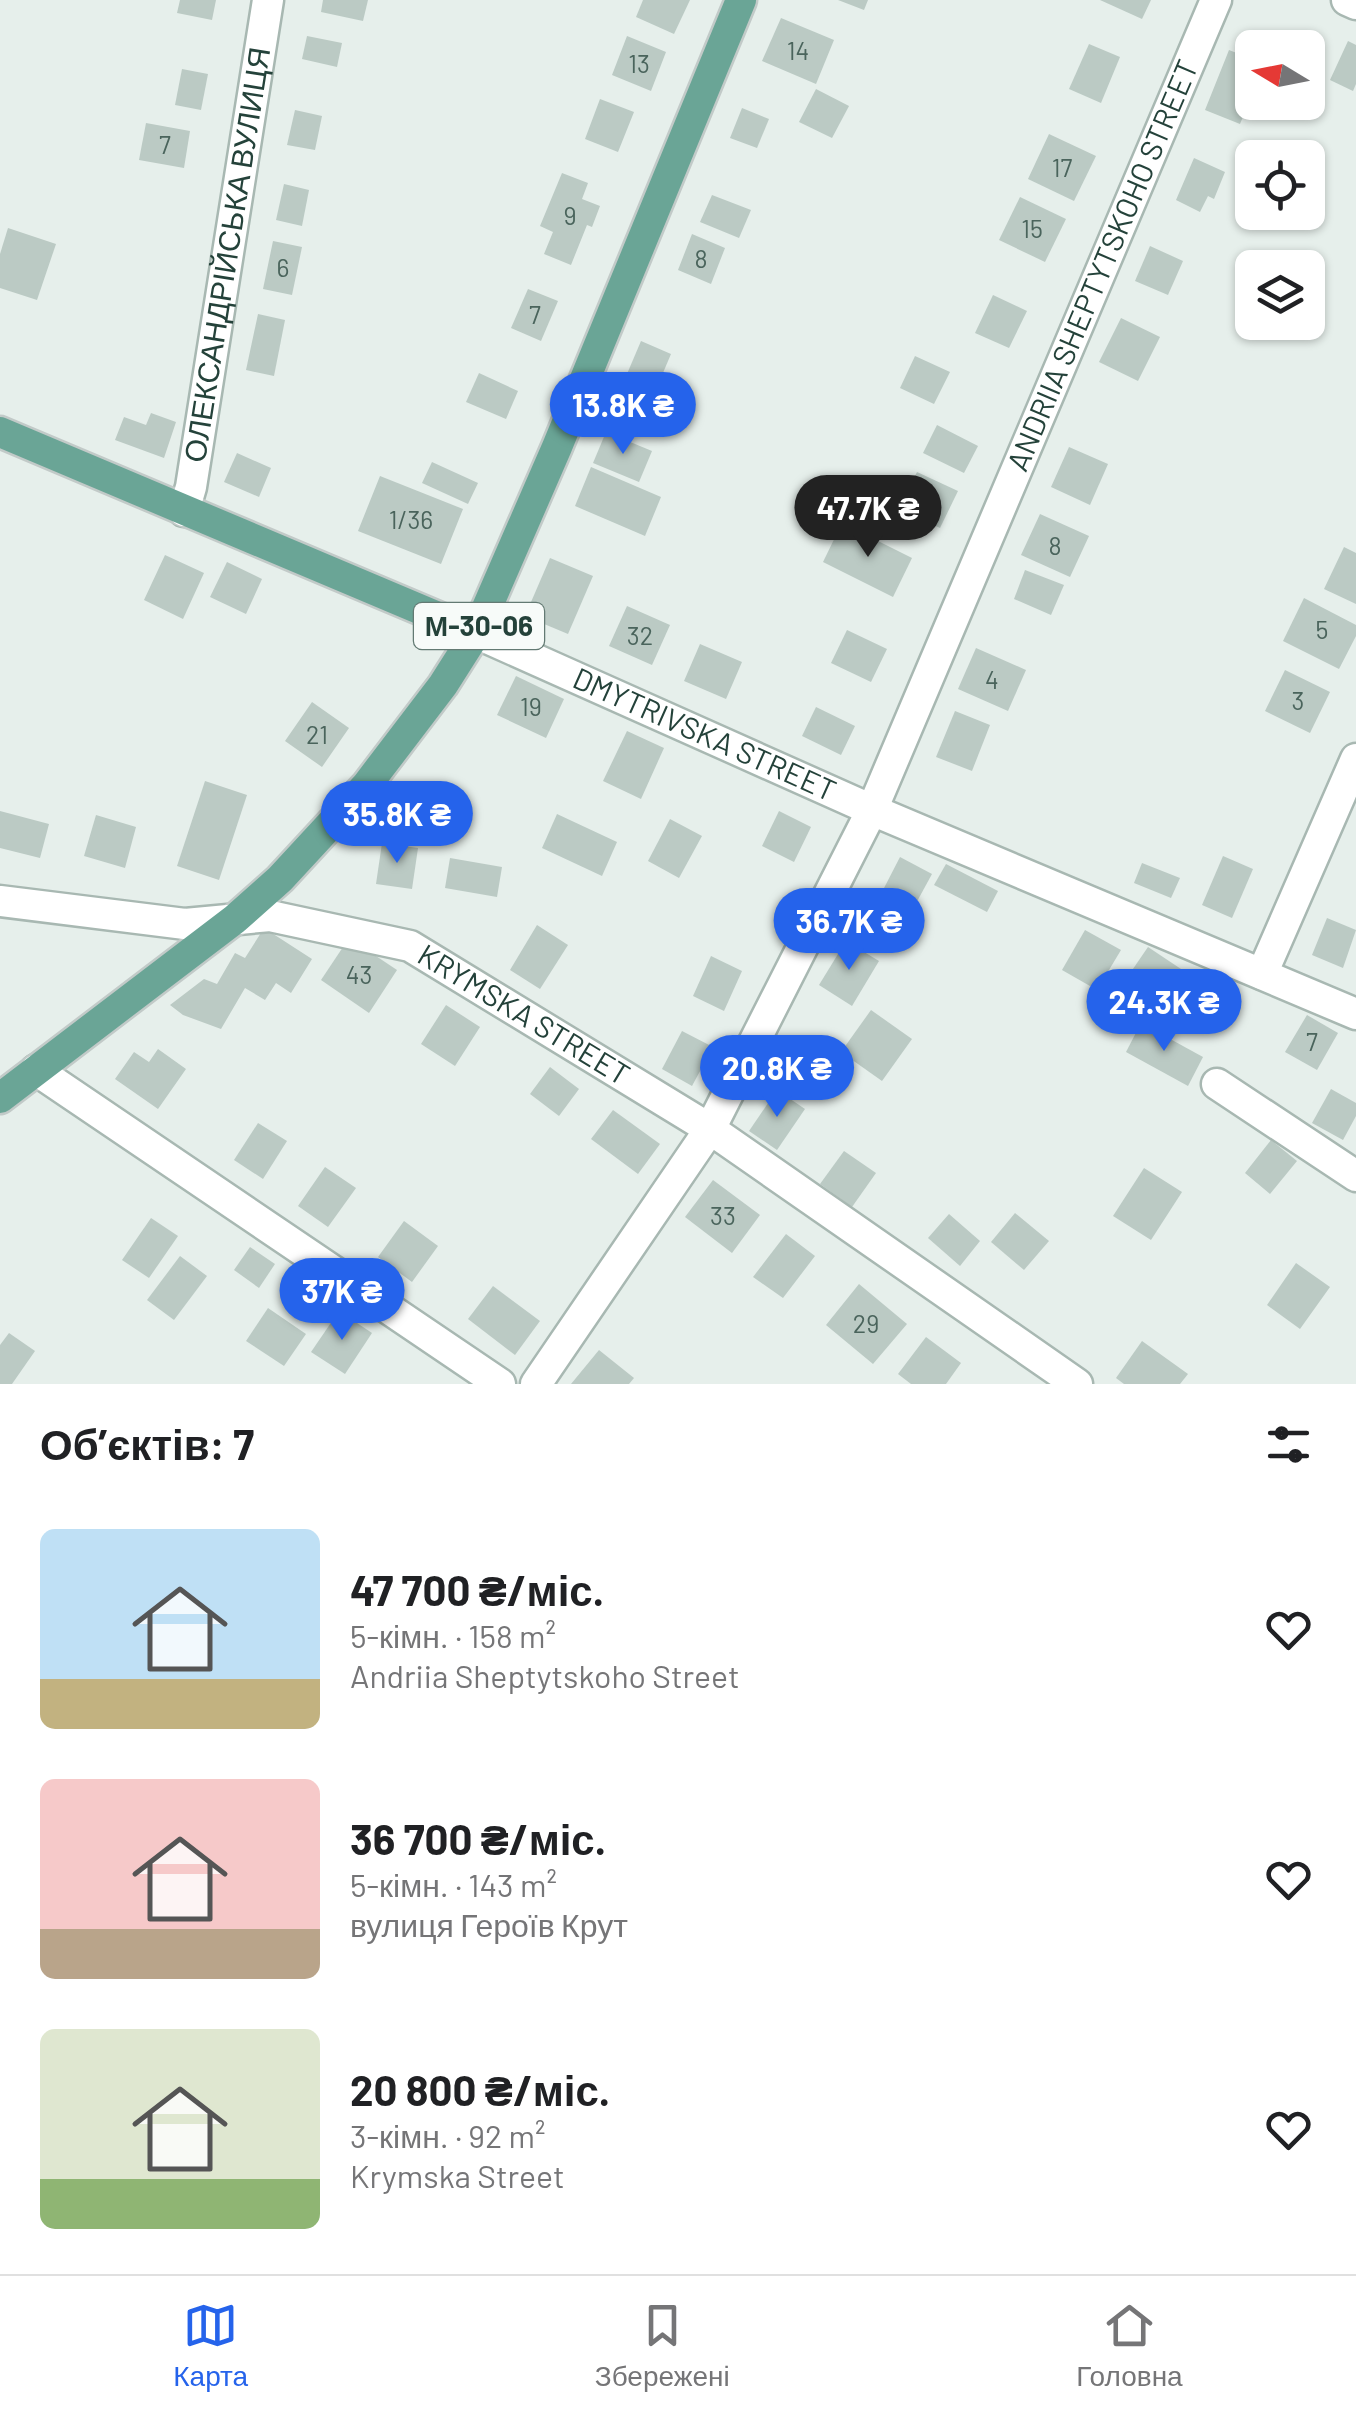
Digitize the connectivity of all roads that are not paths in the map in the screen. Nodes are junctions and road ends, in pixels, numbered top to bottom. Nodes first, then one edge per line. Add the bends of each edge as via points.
1 (268, 0) edge
2 (741, 0) edge
3 (1216, 0) edge
4 (1347, 0) edge
5 (1356, 4) edge
6 (0, 432) edge
7 (184, 511) junction
8 (476, 634) junction
9 (1356, 759) edge
10 (872, 810) junction
11 (0, 901) edge
12 (235, 919) junction
13 (1262, 974) junction
14 (1356, 1014) edge
15 (36, 1070) junction
16 (1217, 1084) dead end
17 (0, 1098) edge
18 (710, 1130) junction
19 (1356, 1176) edge
20 (500, 1384) edge
21 (536, 1384) edge
22 (1077, 1384) edge

1 - 7 street, ОЛЕКСАНДРІЙСЬКА ВУЛИЦЯ
2 - 8 main road, М-30-06
3 - 10 street, ANDRIIA SHEPTYTSKOHO STREET
4 - 5 street
6 - 7 main road, DMYTRIVSKA STREET
7 - 8 main road, DMYTRIVSKA STREET
8 - 10 street, DMYTRIVSKA STREET
8 - 12 main road, М-30-06 via 366,786
9 - 13 street
10 - 13 street, DMYTRIVSKA STREET
10 - 18 street, ANDRIIA SHEPTYTSKOHO STREET
11 - 12 street, KRYMSKA STREET via 185,924
12 - 15 main road, М-30-06
12 - 18 street, KRYMSKA STREET via 270,916 410,946
13 - 14 street, DMYTRIVSKA STREET
15 - 17 main road, М-30-06
15 - 20 street
16 - 19 street
18 - 21 street, ANDRIIA SHEPTYTSKOHO STREET
18 - 22 street, KRYMSKA STREET

